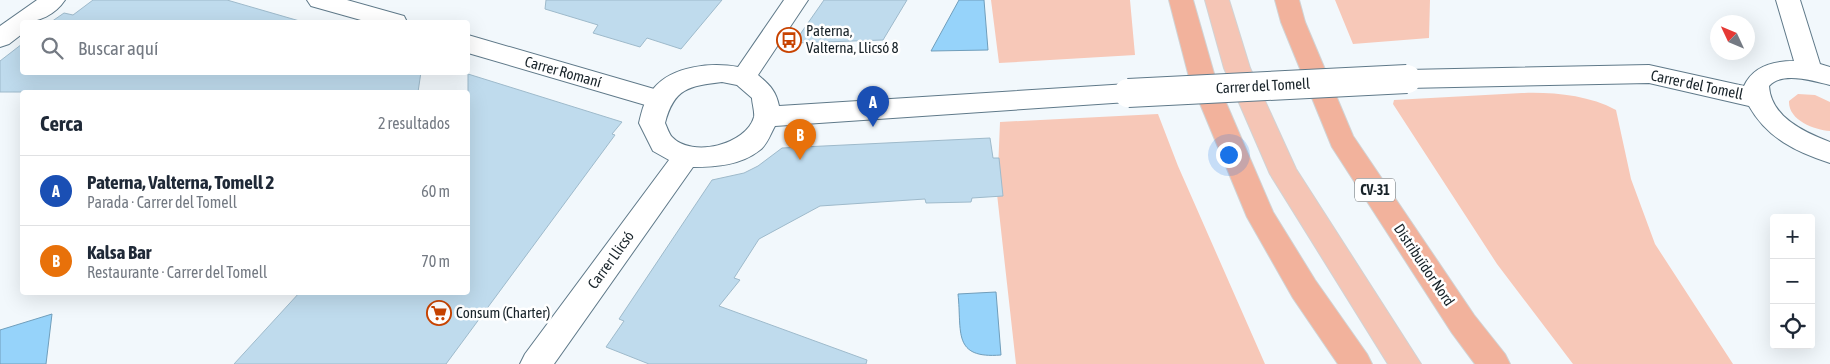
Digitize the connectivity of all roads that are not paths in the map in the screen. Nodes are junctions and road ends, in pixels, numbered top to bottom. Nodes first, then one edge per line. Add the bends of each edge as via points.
1 (53, 0) edge
2 (319, 0) edge
3 (796, 0) edge
4 (1180, 0) edge
5 (1217, 0) edge
6 (1287, 0) edge
7 (1788, 0) edge
8 (25, 20) edge
9 (389, 20) edge
10 (20, 24) edge
11 (0, 38) edge
12 (470, 45) edge
13 (1819, 73) edge
14 (744, 77) junction
15 (1757, 98) junction
16 (659, 100) junction
17 (767, 117) junction
18 (1830, 153) edge
19 (686, 157) junction
20 (536, 364) edge
21 (1356, 364) edge
22 (1405, 364) edge
23 (1494, 364) edge

1 - 8 street
2 - 9 street
3 - 14 street
4 - 21 highway via 1202,77 1261,217 1304,289
5 - 22 main road via 1237,68 1284,174
6 - 23 highway, Distribuïdor Nord / CV-31 via 1341,140 1463,324
7 - 13 street
10 - 11 street
12 - 16 street, Carrer Romaní
13 - 15 street via 1779,69 1765,74 1757,84
14 - 16 street via 722,73 697,75 675,85
14 - 17 street via 764,94
15 - 17 street, Carrer del Tomell, bridge via 1649,74 1539,74 1128,93
15 - 18 street via 1766,114 1781,129 1803,143
16 - 19 street via 652,123 662,144
17 - 19 street via 752,142 722,157
19 - 20 street, Carrer Llicsó

